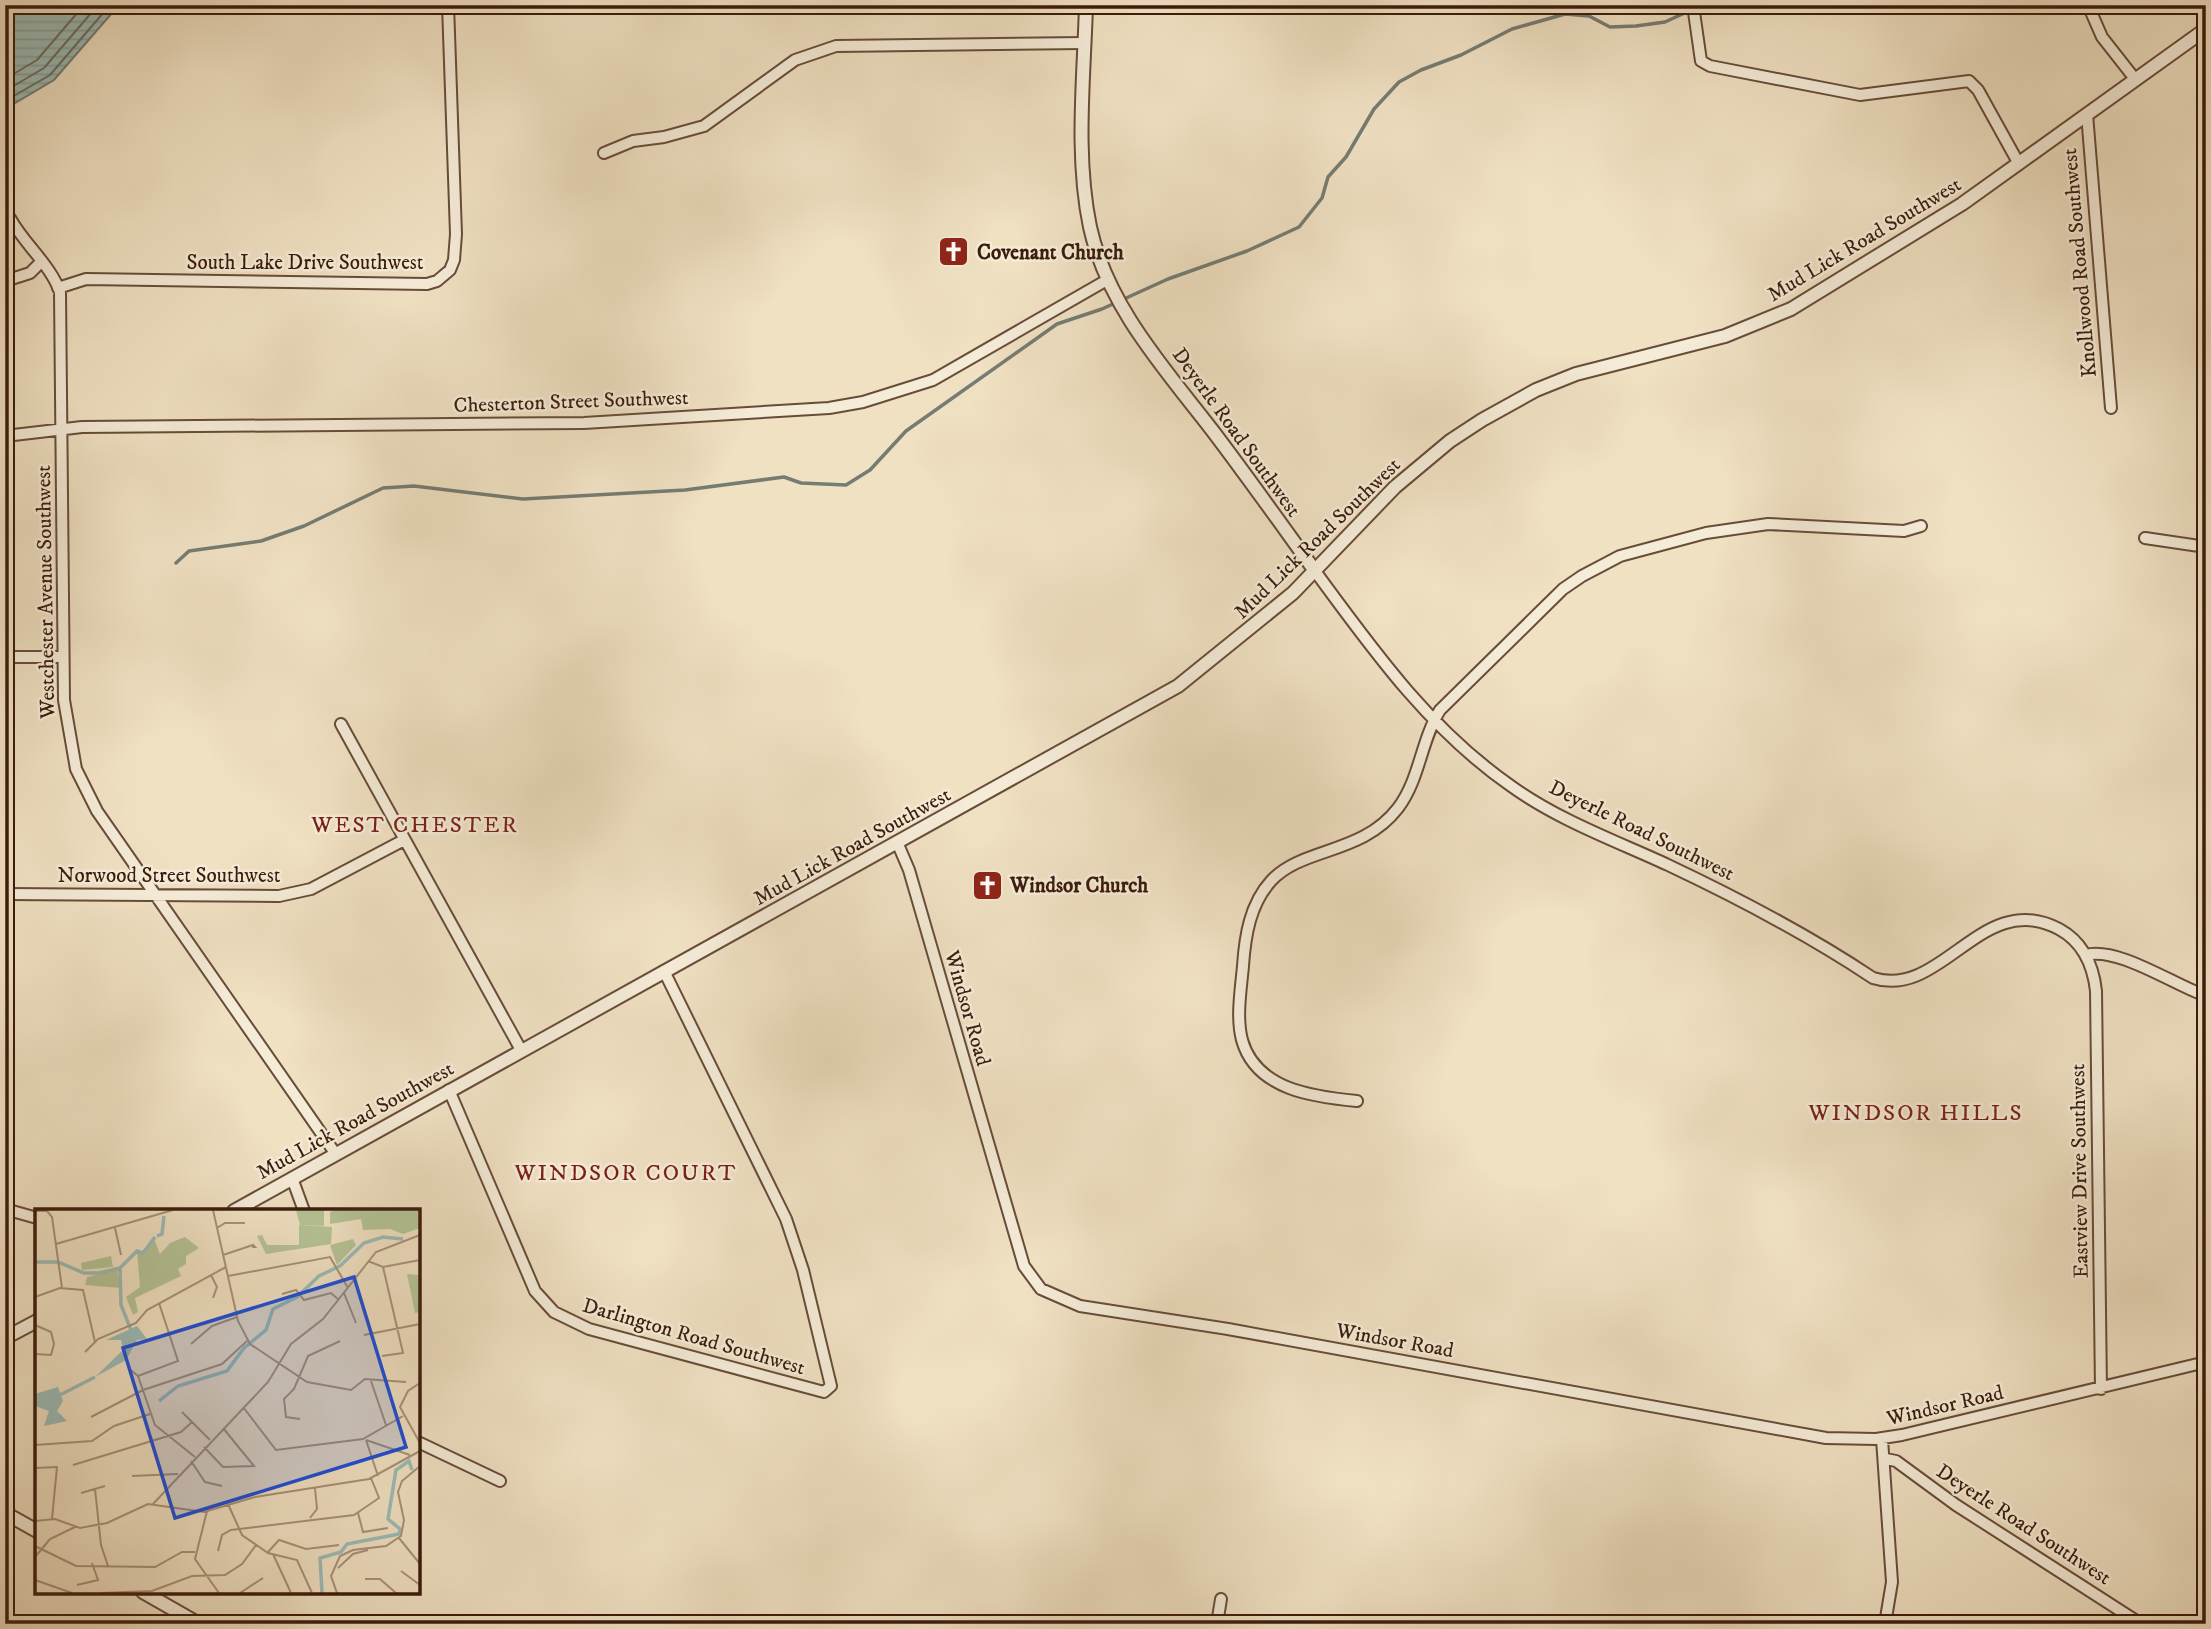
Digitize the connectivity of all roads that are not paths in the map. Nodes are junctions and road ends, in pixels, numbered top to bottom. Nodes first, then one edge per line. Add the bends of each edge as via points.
1 (449, 5) edge
2 (1086, 5) edge
3 (2088, 5) edge
4 (1694, 11) edge
5 (2206, 29) edge
6 (1085, 43) junction
7 (2135, 79) junction
8 (2087, 114) junction
9 (604, 153) dead end
10 (2019, 164) junction
11 (10, 218) dead end
12 (41, 262) junction
13 (1107, 280) junction
14 (5, 281) edge
15 (58, 288) junction
16 (2111, 408) dead end
17 (61, 428) junction
18 (5, 436) edge
19 (1921, 526) dead end
20 (2145, 538) dead end
21 (2206, 547) edge
22 (1315, 571) junction
23 (5, 657) edge
24 (63, 657) junction
25 (1433, 721) junction
26 (341, 724) dead end
27 (404, 840) junction
28 (897, 842) junction
29 (5, 894) edge
30 (156, 895) junction
31 (2086, 955) junction
32 (664, 971) junction
33 (2206, 996) edge
34 (521, 1050) junction
35 (449, 1090) junction
36 (1357, 1101) dead end
37 (335, 1153) junction
38 (292, 1178) junction
39 (5, 1209) edge
40 (238, 1209) edge
41 (303, 1209) edge
42 (35, 1217) edge
43 (35, 1322) edge
44 (5, 1338) edge
45 (2206, 1362) edge
46 (2101, 1389) junction
47 (1882, 1439) junction
48 (420, 1443) edge
49 (1886, 1459) junction
50 (500, 1481) dead end
51 (5, 1513) edge
52 (35, 1530) edge
53 (146, 1594) edge
54 (1221, 1599) dead end
55 (199, 1624) edge
56 (1217, 1624) edge
57 (1885, 1624) edge
58 (2141, 1624) edge

1 - 15 street, South Lake Drive Southwest via 456,234 454,260 445,276 426,284 86,279
2 - 6 street, Deyerle Road Southwest
3 - 7 street via 2102,37
4 - 10 street via 1701,61 1710,66 1860,95 1969,81 1979,90
5 - 7 street, Mud Lick Road Southwest
6 - 9 street via 836,46 795,60 704,126 633,141
6 - 13 street, Deyerle Road Southwest via 1084,184 1090,228
7 - 8 street, Mud Lick Road Southwest
8 - 10 street, Mud Lick Road Southwest
8 - 16 street, Knollwood Road Southwest
10 - 22 street, Mud Lick Road Southwest via 1923,230 1791,309 1725,336 1576,374 1491,414 1395,487
11 - 12 street
12 - 14 street via 30,273
12 - 15 street
13 - 17 street, Chesterton Street Southwest via 933,380 830,408 583,422
13 - 22 street, Deyerle Road Southwest via 1142,337
15 - 17 street, Westchester Avenue Southwest
17 - 18 street, Chesterton Street Southwest
17 - 24 street, Westchester Avenue Southwest
19 - 25 street via 1904,531 1768,524 1737,527 1620,556 1563,589
20 - 21 street
22 - 25 street, Deyerle Road Southwest
22 - 28 street, Mud Lick Road Southwest via 1260,622 1178,686
23 - 24 street
24 - 30 street, Westchester Avenue Southwest via 65,713 76,769 97,811
25 - 31 street, Deyerle Road Southwest via 1488,769 1550,810 1789,924 1873,978 1904,980 2010,921 2035,920 2063,932
25 - 36 street via 1415,775 1384,823 1363,838 1279,874 1261,893 1247,932 1240,1024 1245,1050 1254,1063 1286,1087
26 - 27 street
27 - 30 street, Norwood Street Southwest via 297,894
27 - 34 street
28 - 32 street, Mud Lick Road Southwest
28 - 47 street, Windsor Road via 909,870 1015,1242 1031,1279 1052,1296 1080,1306 1826,1438
29 - 30 street, Norwood Street Southwest
30 - 37 street, Westchester Avenue Southwest
31 - 33 street via 2113,955
31 - 46 street, Eastview Drive Southwest via 2096,991
32 - 34 street, Mud Lick Road Southwest
32 - 35 street, Darlington Road Southwest via 786,1219 823,1348 829,1390 697,1360 589,1329 554,1312 535,1291
34 - 35 street, Mud Lick Road Southwest
35 - 37 street, Mud Lick Road Southwest
37 - 38 street, Mud Lick Road Southwest
38 - 40 street, Mud Lick Road Southwest
38 - 41 street
39 - 42 street
43 - 44 street
45 - 46 street, Windsor Road
46 - 47 street, Windsor Road
47 - 49 street
48 - 50 street
49 - 57 street via 1892,1582
49 - 58 street, Deyerle Road Southwest via 1896,1461
51 - 52 street
53 - 55 street
54 - 56 street

